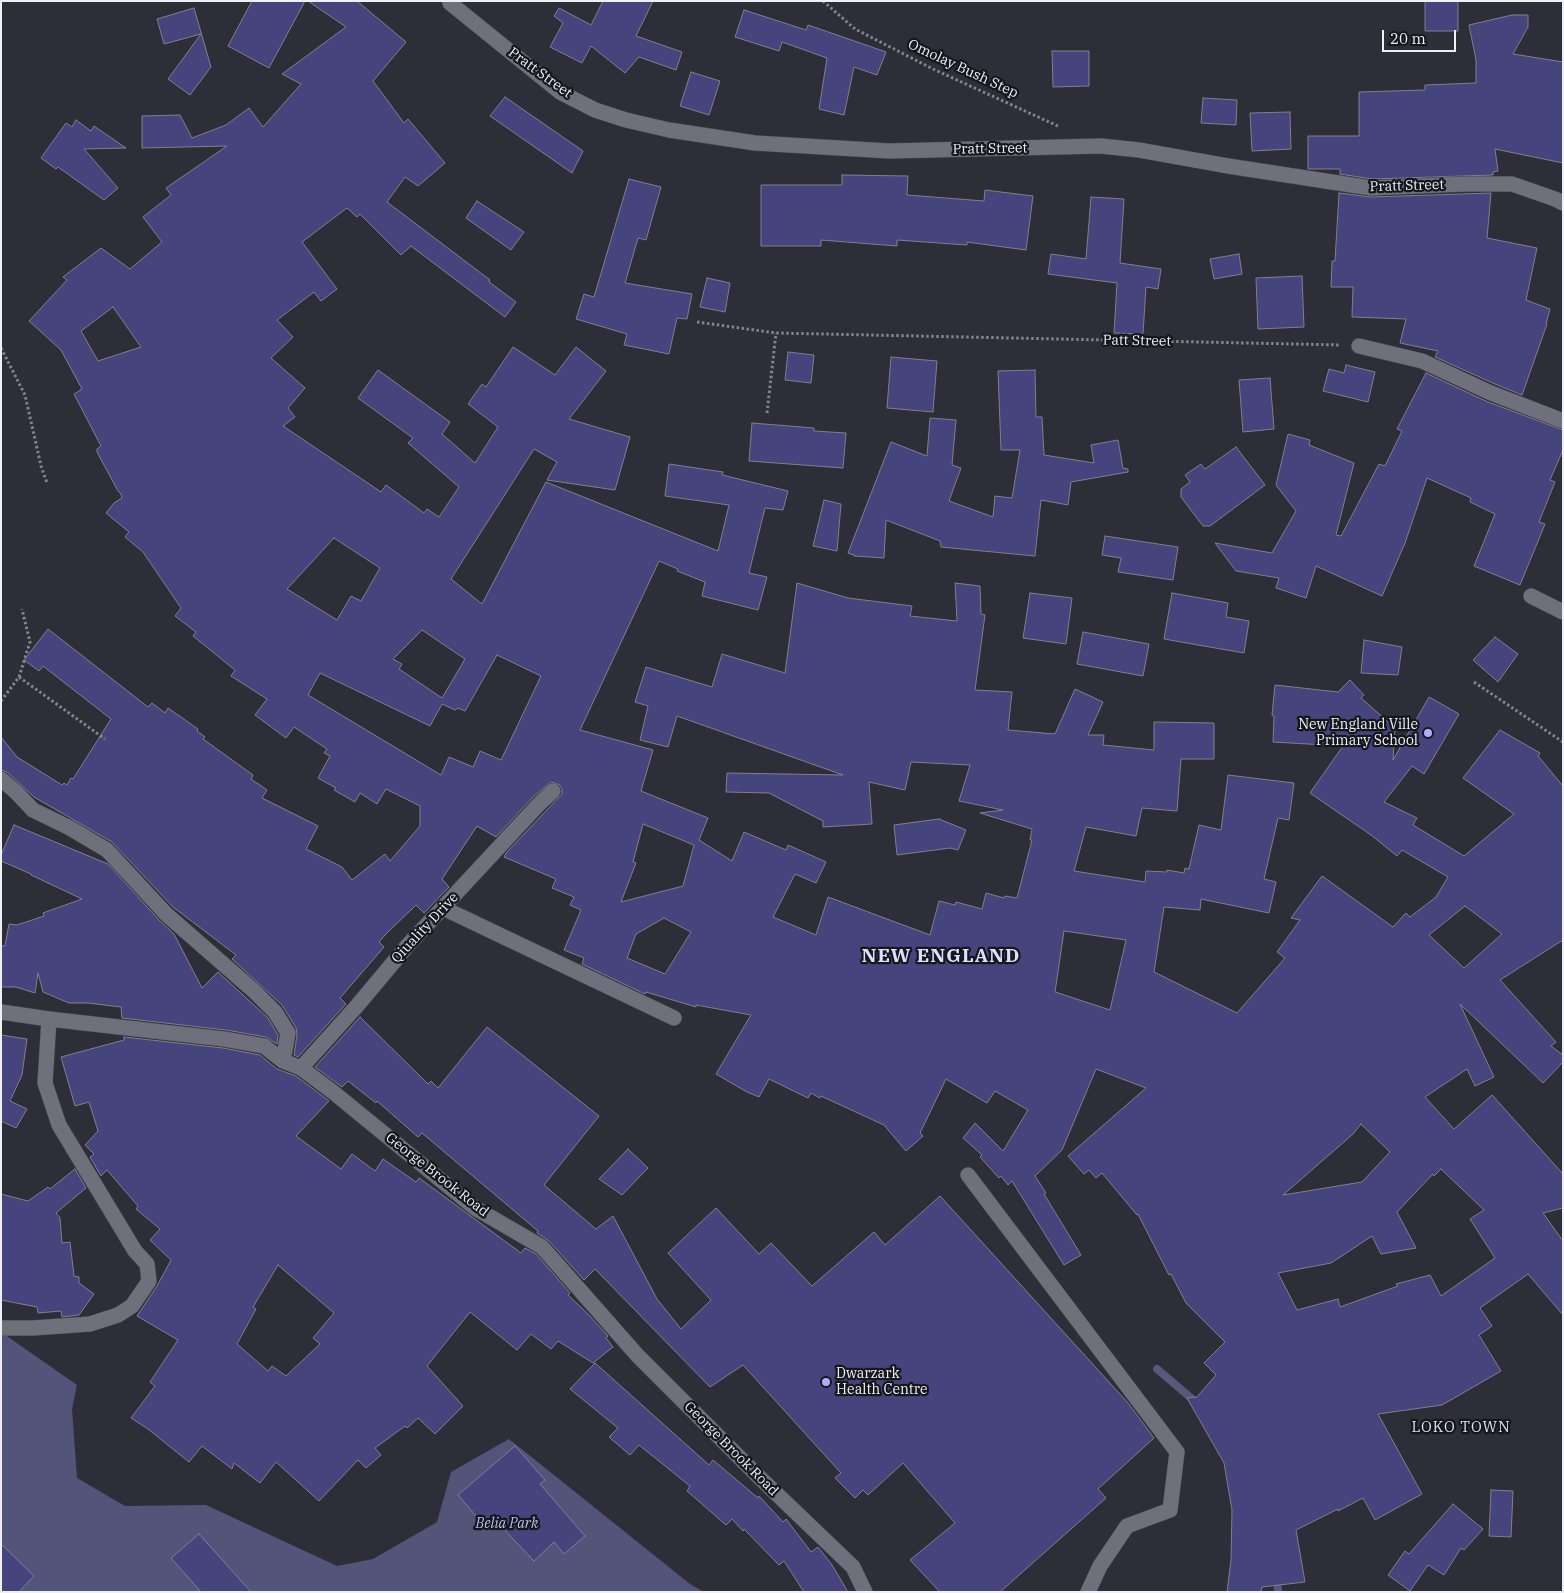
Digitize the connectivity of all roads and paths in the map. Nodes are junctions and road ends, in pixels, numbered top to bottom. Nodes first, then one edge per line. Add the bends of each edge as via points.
1 (823, 1) edge
2 (450, 3) dead end
3 (1066, 130) dead end
4 (1563, 203) edge
5 (697, 322) dead end
6 (776, 333) junction
7 (1359, 346) joint
8 (1, 348) edge
9 (766, 413) dead end
10 (1563, 421) edge
11 (47, 483) dead end
12 (1531, 596) dead end
13 (22, 609) dead end
14 (1563, 612) edge
15 (19, 677) junction
16 (1474, 682) dead end
17 (1, 701) edge
18 (105, 739) dead end
19 (1563, 742) edge
20 (1, 779) edge
21 (553, 791) dead end
22 (443, 908) junction
23 (1, 1012) edge
24 (674, 1018) dead end
25 (49, 1019) junction
26 (283, 1061) junction
27 (300, 1068) junction
28 (968, 1174) dead end
29 (1, 1328) edge
30 (865, 1592) edge
31 (1088, 1592) edge

1 - 3 path, Omolay Bush Step via 855,29
2 - 4 street, Pratt Street via 560,92 595,110 669,130 755,143 889,151 1101,146 1371,188 1512,184
5 - 6 path, Patt Street
6 - 7 path, Patt Street
6 - 9 path
7 - 10 street via 1422,361
8 - 11 path via 25,395
12 - 14 street
13 - 15 path via 30,642
15 - 17 path
15 - 18 path
16 - 19 path
20 - 26 street via 33,810 107,850 166,914 275,1012 288,1034
21 - 22 street, Qiuality Drive
22 - 24 street
22 - 27 street, Qiuality Drive
23 - 25 street, George Brook Road
25 - 26 street, George Brook Road via 264,1046
25 - 29 street via 46,1083 54,1111 130,1242 147,1264 149,1281 132,1306 118,1315 90,1324
26 - 27 street, George Brook Road
27 - 30 street, George Brook Road via 476,1208 542,1247 637,1355 853,1567
28 - 31 street via 1177,1452 1170,1510 1126,1526 1100,1566

